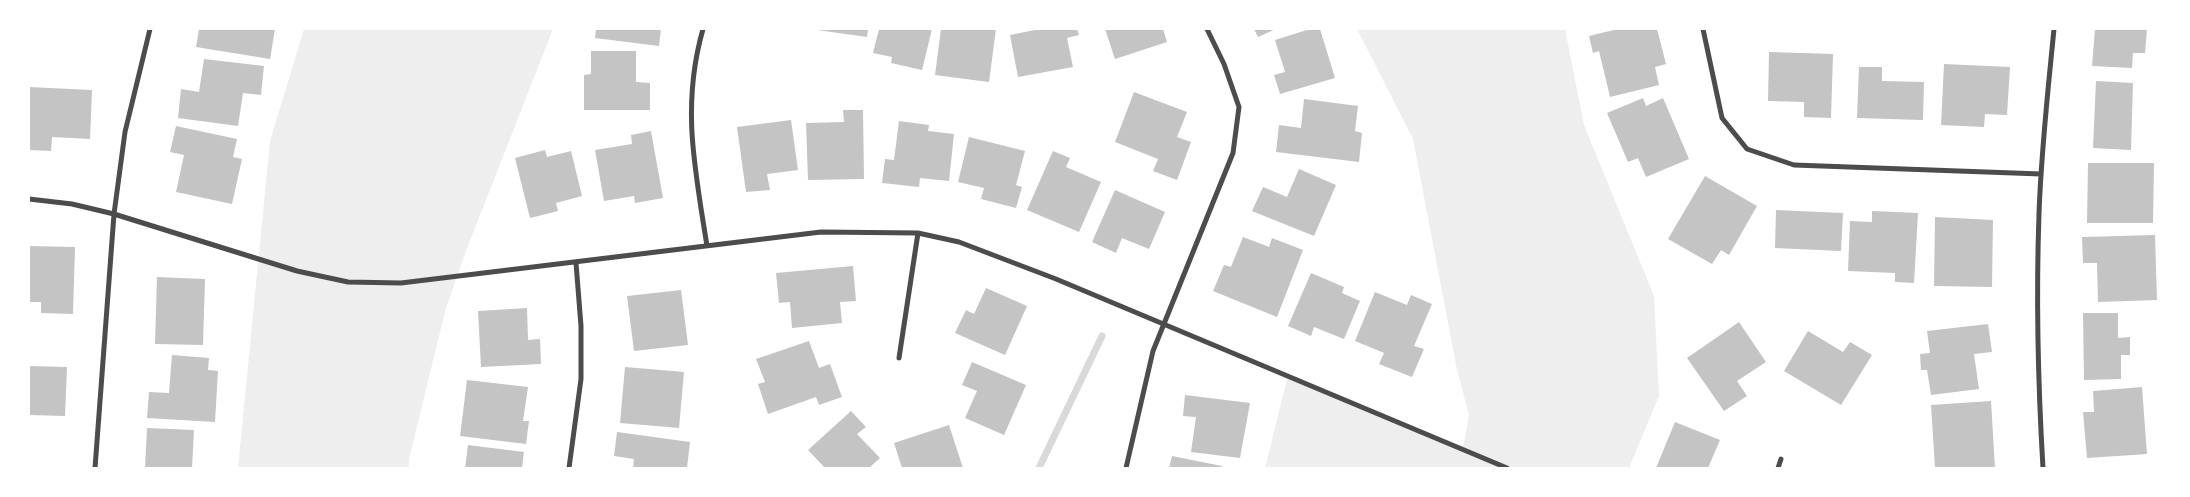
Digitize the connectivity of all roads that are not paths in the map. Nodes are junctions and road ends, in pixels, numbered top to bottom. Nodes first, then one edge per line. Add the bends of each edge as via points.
1 (150, 29) edge
2 (703, 29) edge
3 (1207, 29) edge
4 (1704, 29) edge
5 (2054, 29) edge
6 (2041, 174) junction
7 (29, 199) edge
8 (114, 214) junction
9 (918, 233) junction
10 (707, 246) junction
11 (576, 263) junction
12 (1164, 324) junction
13 (899, 358) dead end
14 (1781, 459) dead end
15 (95, 468) edge
16 (569, 468) edge
17 (1126, 468) edge
18 (1507, 468) edge
19 (1778, 468) edge
20 (2042, 468) edge

1 - 8 street via 125,132
2 - 10 street via 696,53 690,100 693,152
3 - 12 street via 1239,107 1233,153
4 - 6 street via 1722,118 1747,149 1794,165
5 - 6 street
6 - 20 street via 2039,391
7 - 8 street via 72,204
8 - 11 street via 297,270 348,282 401,283
8 - 15 street
9 - 10 street via 821,232
9 - 12 street via 958,242
9 - 13 street
10 - 11 street
11 - 16 street via 581,379
12 - 17 street via 1153,351
12 - 18 street
14 - 19 street

